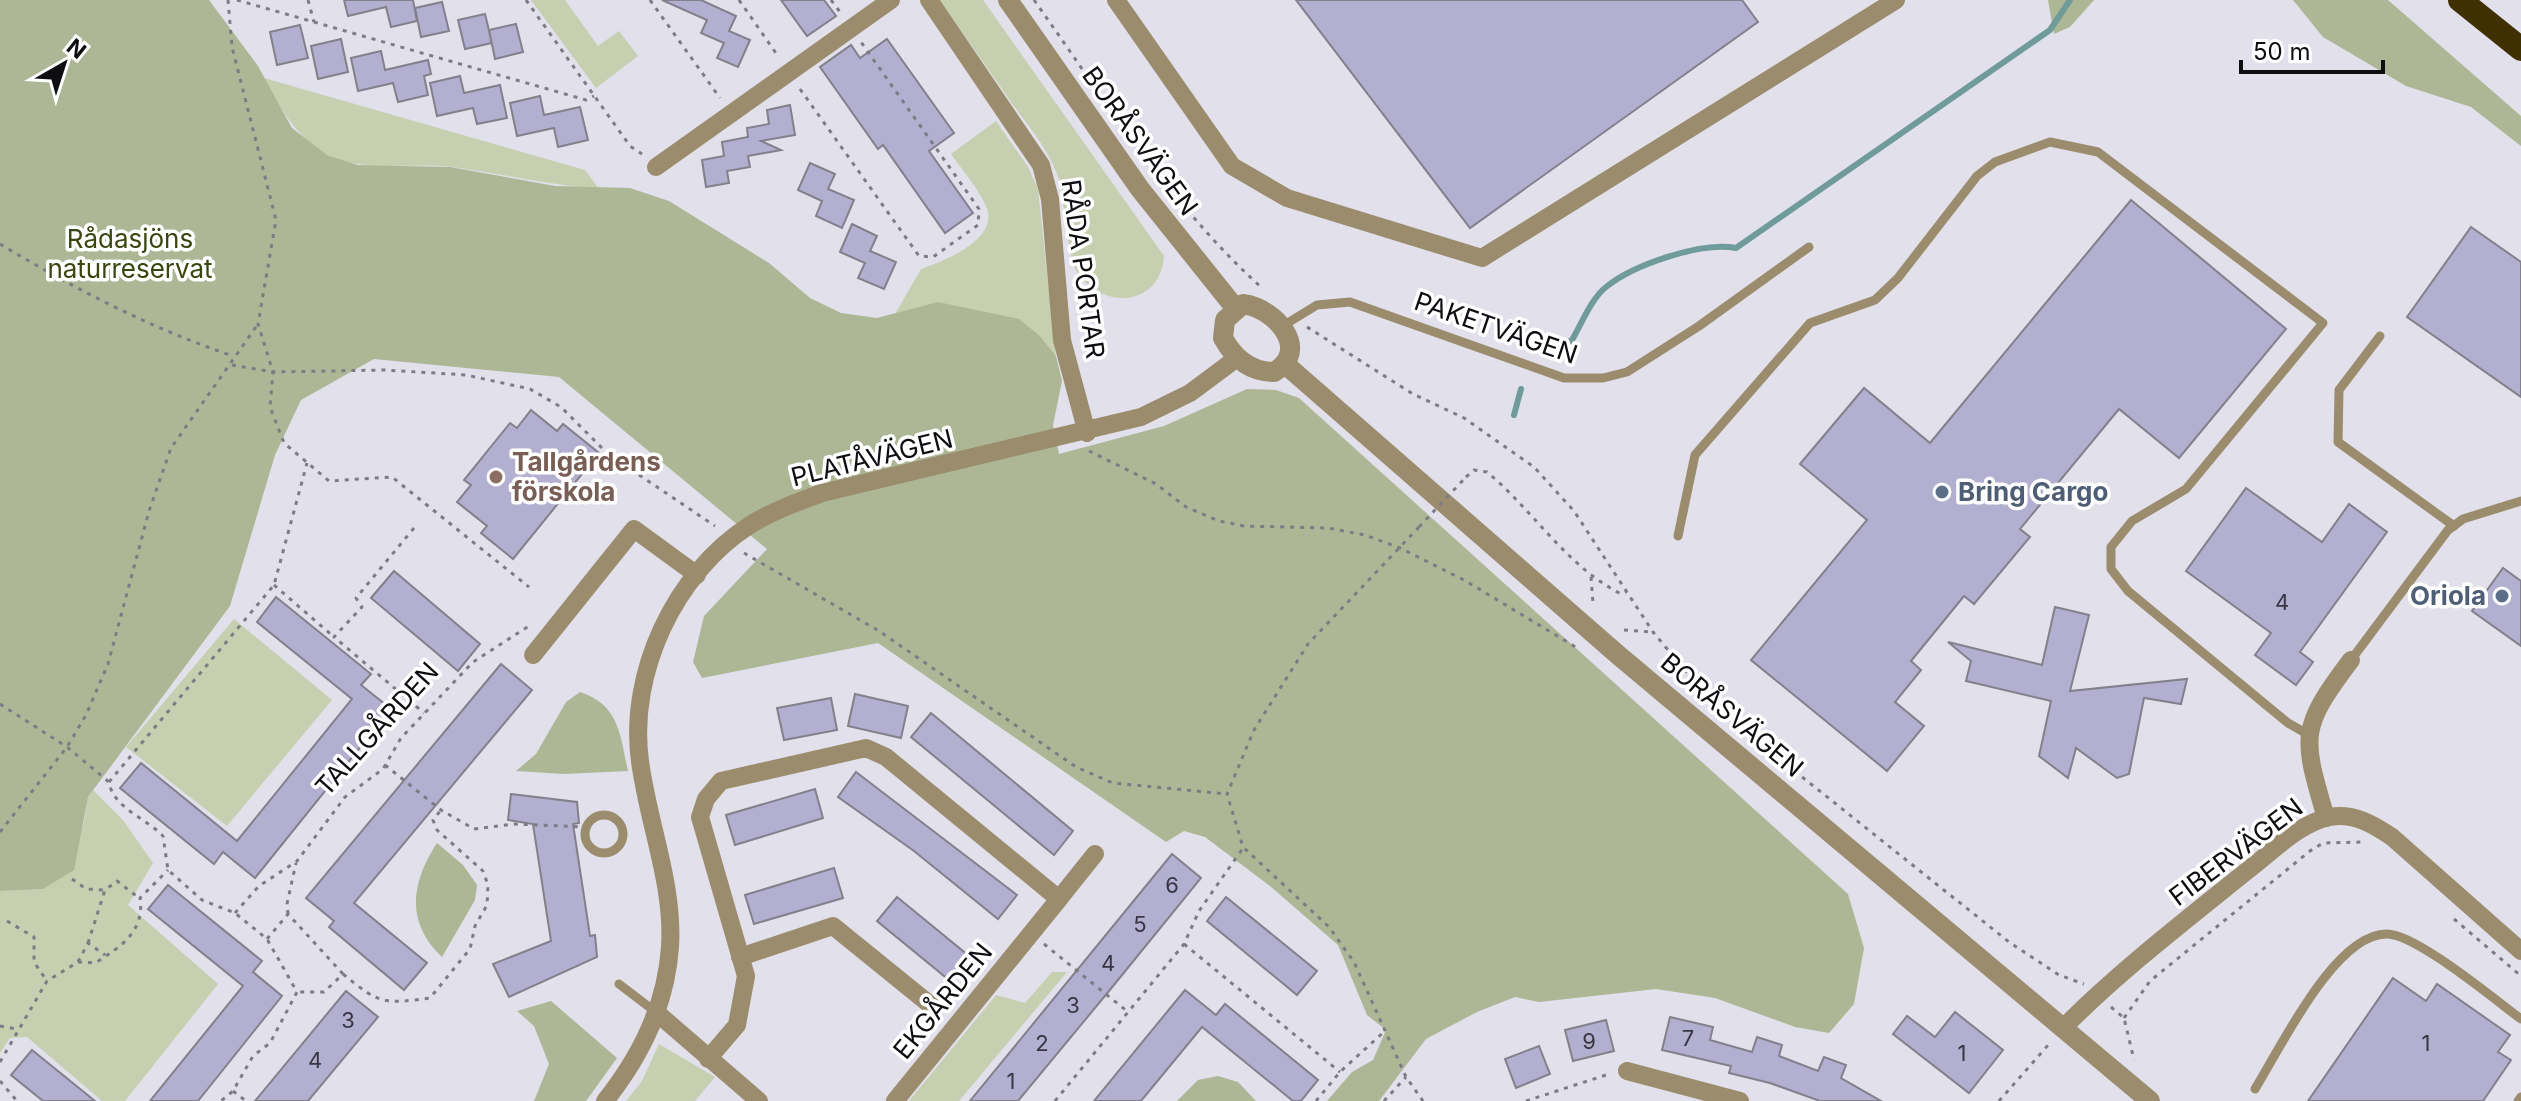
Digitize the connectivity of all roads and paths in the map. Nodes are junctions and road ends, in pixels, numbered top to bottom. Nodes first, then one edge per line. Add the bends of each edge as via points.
1 (228, 0) edge
2 (237, 0) edge
3 (308, 0) edge
4 (526, 0) edge
5 (650, 0) edge
6 (739, 0) edge
7 (831, 0) edge
8 (891, 0) edge
9 (929, 0) edge
10 (1008, 0) edge
11 (1034, 0) edge
12 (1116, 0) edge
13 (1896, 0) edge
14 (2460, 0) edge
15 (314, 22) junction
16 (851, 28) junction
17 (2521, 49) edge
18 (789, 73) junction
19 (594, 96) junction
20 (732, 114) junction
21 (656, 167) joint
22 (0, 244) edge
23 (1809, 247) dead end
24 (1269, 294) dead end
25 (1236, 309) junction
26 (1288, 322) junction
27 (258, 324) junction
28 (2380, 336) dead end
29 (233, 356) junction
30 (1237, 358) junction
31 (1285, 364) junction
32 (232, 365) junction
33 (273, 372) junction
34 (1087, 433) junction
35 (1067, 438) junction
36 (307, 463) junction
37 (2521, 501) edge
38 (2454, 526) junction
39 (414, 528) dead end
40 (1678, 536) dead end
41 (730, 542) junction
42 (1400, 548) junction
43 (697, 575) junction
44 (1591, 577) junction
45 (274, 585) junction
46 (529, 587) dead end
47 (1628, 592) junction
48 (1593, 603) dead end
49 (533, 623) dead end
50 (1624, 630) dead end
51 (1653, 632) junction
52 (334, 637) junction
53 (1570, 643) dead end
54 (533, 655) dead end
55 (2351, 660) joint
56 (0, 704) edge
57 (424, 713) junction
58 (2309, 735) junction
59 (67, 747) junction
60 (385, 765) junction
61 (109, 782) junction
62 (1227, 794) junction
63 (441, 810) junction
64 (2326, 818) junction
65 (586, 827) junction
66 (0, 832) edge
67 (1243, 847) junction
68 (2372, 847) dead end
69 (1095, 854) dead end
70 (297, 861) junction
71 (168, 870) junction
72 (72, 879) dead end
73 (105, 890) junction
74 (140, 898) junction
75 (1059, 899) junction
76 (235, 913) junction
77 (288, 914) junction
78 (2450, 915) dead end
79 (7, 921) dead end
80 (1031, 934) junction
81 (267, 939) junction
82 (88, 943) junction
83 (1184, 944) junction
84 (2519, 947) edge
85 (106, 956) junction
86 (740, 957) junction
87 (78, 962) junction
88 (343, 974) junction
89 (2521, 976) edge
90 (47, 981) junction
91 (619, 984) dead end
92 (297, 992) junction
93 (2098, 995) junction
94 (933, 1007) dead end
95 (1128, 1012) junction
96 (657, 1013) junction
97 (2124, 1018) junction
98 (2521, 1019) edge
99 (0, 1026) edge
100 (2065, 1026) junction
101 (17, 1029) junction
102 (1386, 1030) junction
103 (2, 1051) edge
104 (708, 1059) junction
105 (0, 1062) edge
106 (2141, 1069) dead end
107 (1627, 1071) joint
108 (1340, 1072) junction
109 (1406, 1077) junction
110 (0, 1081) edge
111 (2255, 1089) dead end
112 (233, 1091) junction
113 (17, 1101) edge
114 (221, 1101) edge
115 (246, 1101) edge
116 (605, 1101) edge
117 (759, 1101) edge
118 (895, 1101) edge
119 (1055, 1101) edge
120 (1316, 1101) edge
121 (1384, 1101) edge
122 (1423, 1101) edge
123 (1526, 1101) edge
124 (1740, 1101) edge
125 (1999, 1101) edge
126 (2150, 1101) edge

1 - 27 path via 232,47 276,220
2 - 15 path
3 - 15 path
4 - 19 path
5 - 20 path
6 - 18 path
7 - 16 path
8 - 16 street
9 - 34 street, RÅDA PORTAR via 1041,165 1050,199 1062,340
10 - 25 street, BORÅSVÄGEN via 1140,189
11 - 24 path via 1207,235
12 - 13 street via 1232,166 1287,198 1482,258
14 - 17 highway
15 - 19 path via 586,100
16 - 18 street
16 - 18 path via 979,209 978,225 933,257 919,256
18 - 20 street
19 - 21 path via 630,146
20 - 21 street
22 - 29 path via 79,292 174,336
23 - 26 lane, PAKETVÄGEN via 1627,372 1603,378 1564,378 1350,302 1317,305
25 - 26 street via 1254,306
25 - 30 street via 1222,327
26 - 31 street via 1291,344
26 - 47 path via 1464,418 1534,467 1574,511
27 - 29 path
27 - 33 path
28 - 38 lane via 2339,390 2338,442
29 - 32 path
30 - 31 street via 1264,372
30 - 34 street, PLATÅVÄGEN via 1190,393 1141,417
31 - 100 street, BORÅSVÄGEN via 1617,654
32 - 33 path
32 - 59 path via 171,448 108,664
33 - 36 path via 270,407 284,443
33 - 41 path via 466,375 530,389 561,407 593,442 718,528
34 - 35 street, PLATÅVÄGEN
35 - 41 street, PLATÅVÄGEN via 822,493 749,526
35 - 42 path via 1069,445 1156,484 1200,515 1244,526 1328,528
36 - 45 path
36 - 46 path via 329,481 392,477
37 - 38 lane
38 - 55 lane
39 - 52 path via 363,586 356,598 362,607
40 - 58 lane via 1695,455 1810,323 1875,300 1977,176 1995,162 2050,142 2098,152 2323,323 2186,489 2132,521 2111,547 2111,569 2128,591
41 - 43 street, PLATÅVÄGEN
41 - 62 path via 879,631 1076,767 1113,783
42 - 44 path, bridge via 1474,470 1487,472
42 - 53 path
42 - 62 path via 1308,644 1254,730
43 - 54 street via 634,529
43 - 96 street, PLATÅVÄGEN via 655,644 640,707 640,761 670,923
44 - 47 path via 1621,594
44 - 48 path
45 - 52 path
45 - 61 path
47 - 51 path
49 - 57 path, TALLGÅRDEN via 473,662
50 - 51 path
51 - 93 path via 1689,678 1758,743 2009,942
52 - 57 path
55 - 58 street via 2317,707
56 - 59 path
57 - 60 path, TALLGÅRDEN
58 - 64 street via 2308,752
59 - 61 path
59 - 66 path
60 - 63 path
60 - 70 path, TALLGÅRDEN via 345,797
61 - 71 path via 111,794 163,836
62 - 67 path
63 - 65 path via 474,829 514,824
63 - 88 path via 433,820 437,830 483,871 488,885 487,905 470,949 430,998 387,1004
64 - 84 street, FIBERVÄGEN via 2341,815 2370,822
64 - 93 street, FIBERVÄGEN via 2285,841
65 - 65 lane via 586,838 596,851 614,850 622,840 622,827 607,815 594,817
67 - 83 path via 1199,911
67 - 102 path via 1329,927 1354,962
68 - 97 path via 2347,841 2323,843 2310,851 2150,981
69 - 75 street, EKGÅRDEN
70 - 76 path, TALLGÅRDEN via 259,886
70 - 77 path
71 - 74 path
71 - 76 path via 202,900
72 - 73 path via 86,889
73 - 74 path via 117,881
73 - 82 path
74 - 85 path via 139,927
75 - 80 street, EKGÅRDEN
75 - 86 street via 886,757 866,748 721,781 706,799 700,817
76 - 81 path
77 - 81 path
77 - 88 path
78 - 89 path
79 - 90 path via 34,937 34,962
80 - 95 path
80 - 118 street, EKGÅRDEN
81 - 92 path
82 - 85 path
82 - 87 path
83 - 95 path
83 - 108 path
85 - 87 path via 95,963
86 - 94 street via 833,926
86 - 104 street via 746,976 737,1025
87 - 90 path
88 - 92 path via 324,992
90 - 101 path
91 - 96 lane
92 - 112 path via 270,1043 253,1056
93 - 97 path
93 - 100 street, FIBERVÄGEN
95 - 119 path
96 - 104 street
96 - 116 street, PLATÅVÄGEN via 640,1052
97 - 106 path via 2132,1058
98 - 111 lane via 2428,951 2389,933 2368,937 2324,978
99 - 101 path
100 - 125 path
100 - 126 street, BORÅSVÄGEN
101 - 103 path
102 - 108 path
102 - 109 path
103 - 105 path
104 - 117 street
107 - 123 path
107 - 124 street
108 - 120 path
109 - 121 path
109 - 122 path
110 - 113 path
112 - 114 path
112 - 115 path

